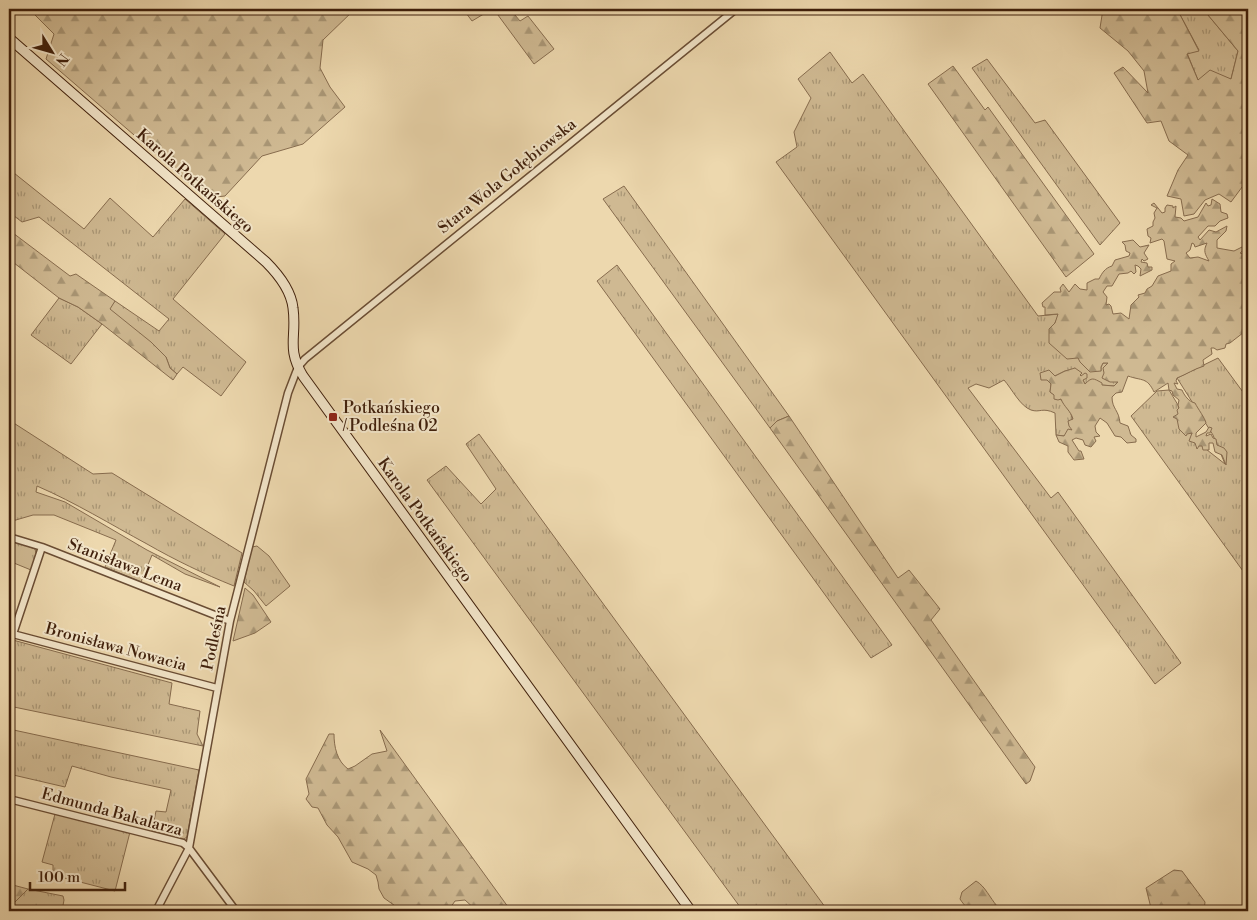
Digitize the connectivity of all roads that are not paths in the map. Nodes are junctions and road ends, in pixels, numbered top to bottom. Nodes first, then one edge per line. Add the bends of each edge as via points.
1 (736, 9) edge
2 (9, 38) edge
3 (298, 367) junction
4 (9, 537) edge
5 (42, 547) junction
6 (230, 621) junction
7 (11, 634) edge
8 (217, 688) junction
9 (9, 799) edge
10 (189, 848) junction
11 (156, 911) edge
12 (236, 911) edge
13 (691, 911) edge

1 - 3 street, Stara Wola Gołębiowska
2 - 3 street, Karola Potkańskiego via 278,275 292,303 293,355
3 - 6 street, Podleśna via 288,393
3 - 13 street, Karola Potkańskiego
4 - 5 street, Stanisława Lema
5 - 6 street, Stanisława Lema
5 - 7 street
6 - 8 street, Podleśna
7 - 8 street, Bronisława Nowacia
8 - 10 street, Podleśna
9 - 10 street, Edmunda Bakalarza via 183,843
10 - 11 street, Podleśna
10 - 12 street, Edmunda Bakalarza

